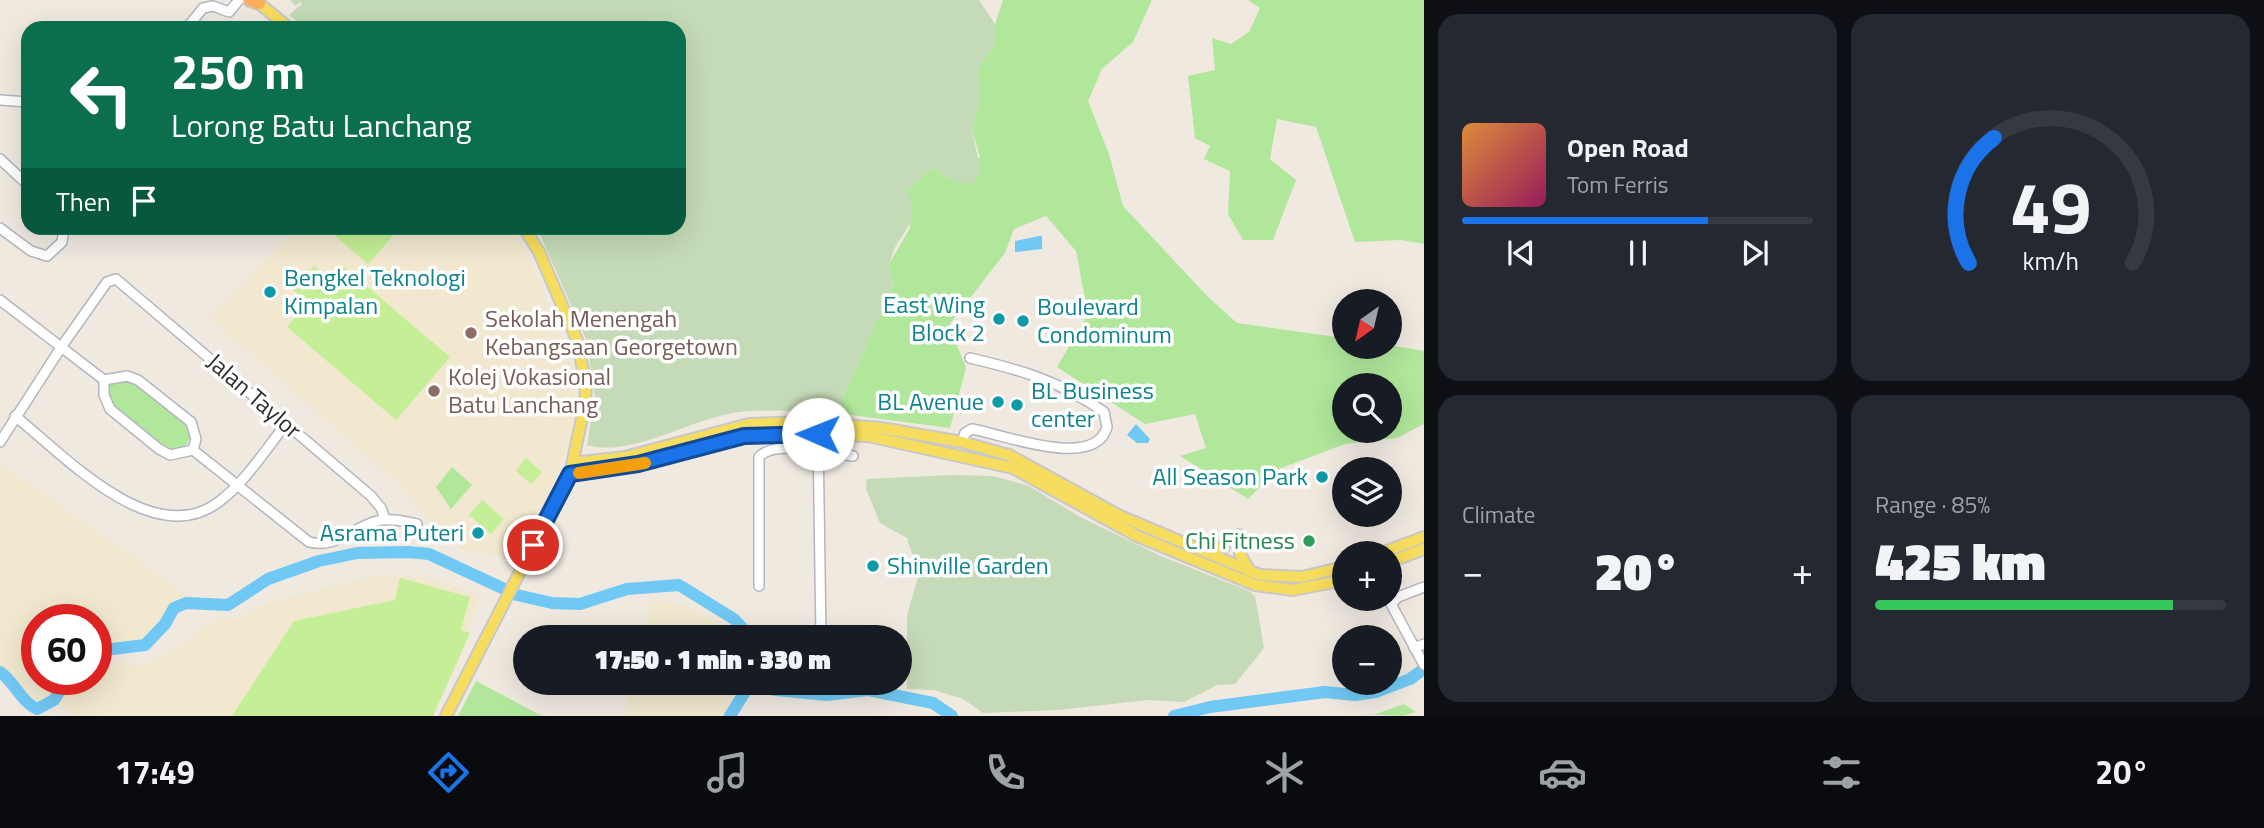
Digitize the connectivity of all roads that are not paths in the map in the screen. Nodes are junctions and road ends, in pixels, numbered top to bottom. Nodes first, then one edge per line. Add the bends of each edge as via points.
1 (239, 0) edge
2 (254, 1) edge
3 (192, 21) edge
4 (280, 21) edge
5 (0, 100) edge
6 (21, 102) edge
7 (0, 159) edge
8 (21, 178) edge
9 (0, 228) edge
10 (63, 235) edge
11 (528, 235) edge
12 (0, 300) edge
13 (61, 346) junction
14 (970, 358) dead end
15 (104, 380) junction
16 (15, 416) junction
17 (286, 424) junction
18 (580, 433) junction
19 (818, 434) junction
20 (0, 442) edge
21 (962, 442) junction
22 (915, 445) junction
23 (193, 450) junction
24 (818, 450) junction
25 (853, 456) dead end
26 (612, 459) junction
27 (999, 464) junction
28 (572, 469) junction
29 (237, 484) junction
30 (385, 519) junction
31 (417, 524) dead end
32 (1239, 535) dead end
33 (1424, 537) edge
34 (1402, 545) edge
35 (1224, 547) dead end
36 (1424, 549) edge
37 (1202, 552) junction
38 (1175, 553) junction
39 (1402, 557) edge
40 (1220, 561) junction
41 (1332, 570) edge
42 (1250, 572) junction
43 (1332, 582) edge
44 (1255, 585) junction
45 (760, 586) dead end
46 (1424, 587) edge
47 (821, 625) edge
48 (1419, 646) edge
49 (1424, 665) edge
50 (446, 716) edge

1 - 3 street via 229,12 213,6 202,8
2 - 4 main road
5 - 6 street
7 - 8 street
9 - 10 street via 31,251 47,256
11 - 18 main road via 563,304 583,362 585,404
12 - 13 street
13 - 15 street
13 - 16 street
13 - 17 street, Jalan Taylor via 107,282 116,279
14 - 21 street via 1031,372 1073,392 1104,412 1107,427 1100,441 1087,447 1043,446 972,429
15 - 23 street via 110,410 159,449 170,455
15 - 23 street via 133,377 187,419 194,430
16 - 20 street
16 - 29 street via 118,498 146,512 194,514 219,502
17 - 29 street
17 - 30 street, Jalan Taylor via 371,496
18 - 26 main road via 586,453
18 - 28 main road
19 - 22 main road via 868,436
19 - 24 street
19 - 28 main road via 751,435 638,464
21 - 22 main road via 955,448
21 - 26 main road via 881,428 771,422 726,428
21 - 27 main road via 969,451
21 - 37 main road via 1025,462 1095,503
22 - 27 main road
23 - 29 street
24 - 25 street
24 - 45 street via 768,450 758,464
24 - 47 street
26 - 28 main road
27 - 38 main road
28 - 50 main road
29 - 30 street via 316,544
30 - 31 street
32 - 42 main road via 1240,554
33 - 34 main road
35 - 37 main road
36 - 39 main road
37 - 40 main road
38 - 40 main road
38 - 44 main road
40 - 42 main road
40 - 44 main road
41 - 42 main road via 1301,577
43 - 44 main road via 1293,590
46 - 48 street via 1393,601 1395,614
48 - 49 street

